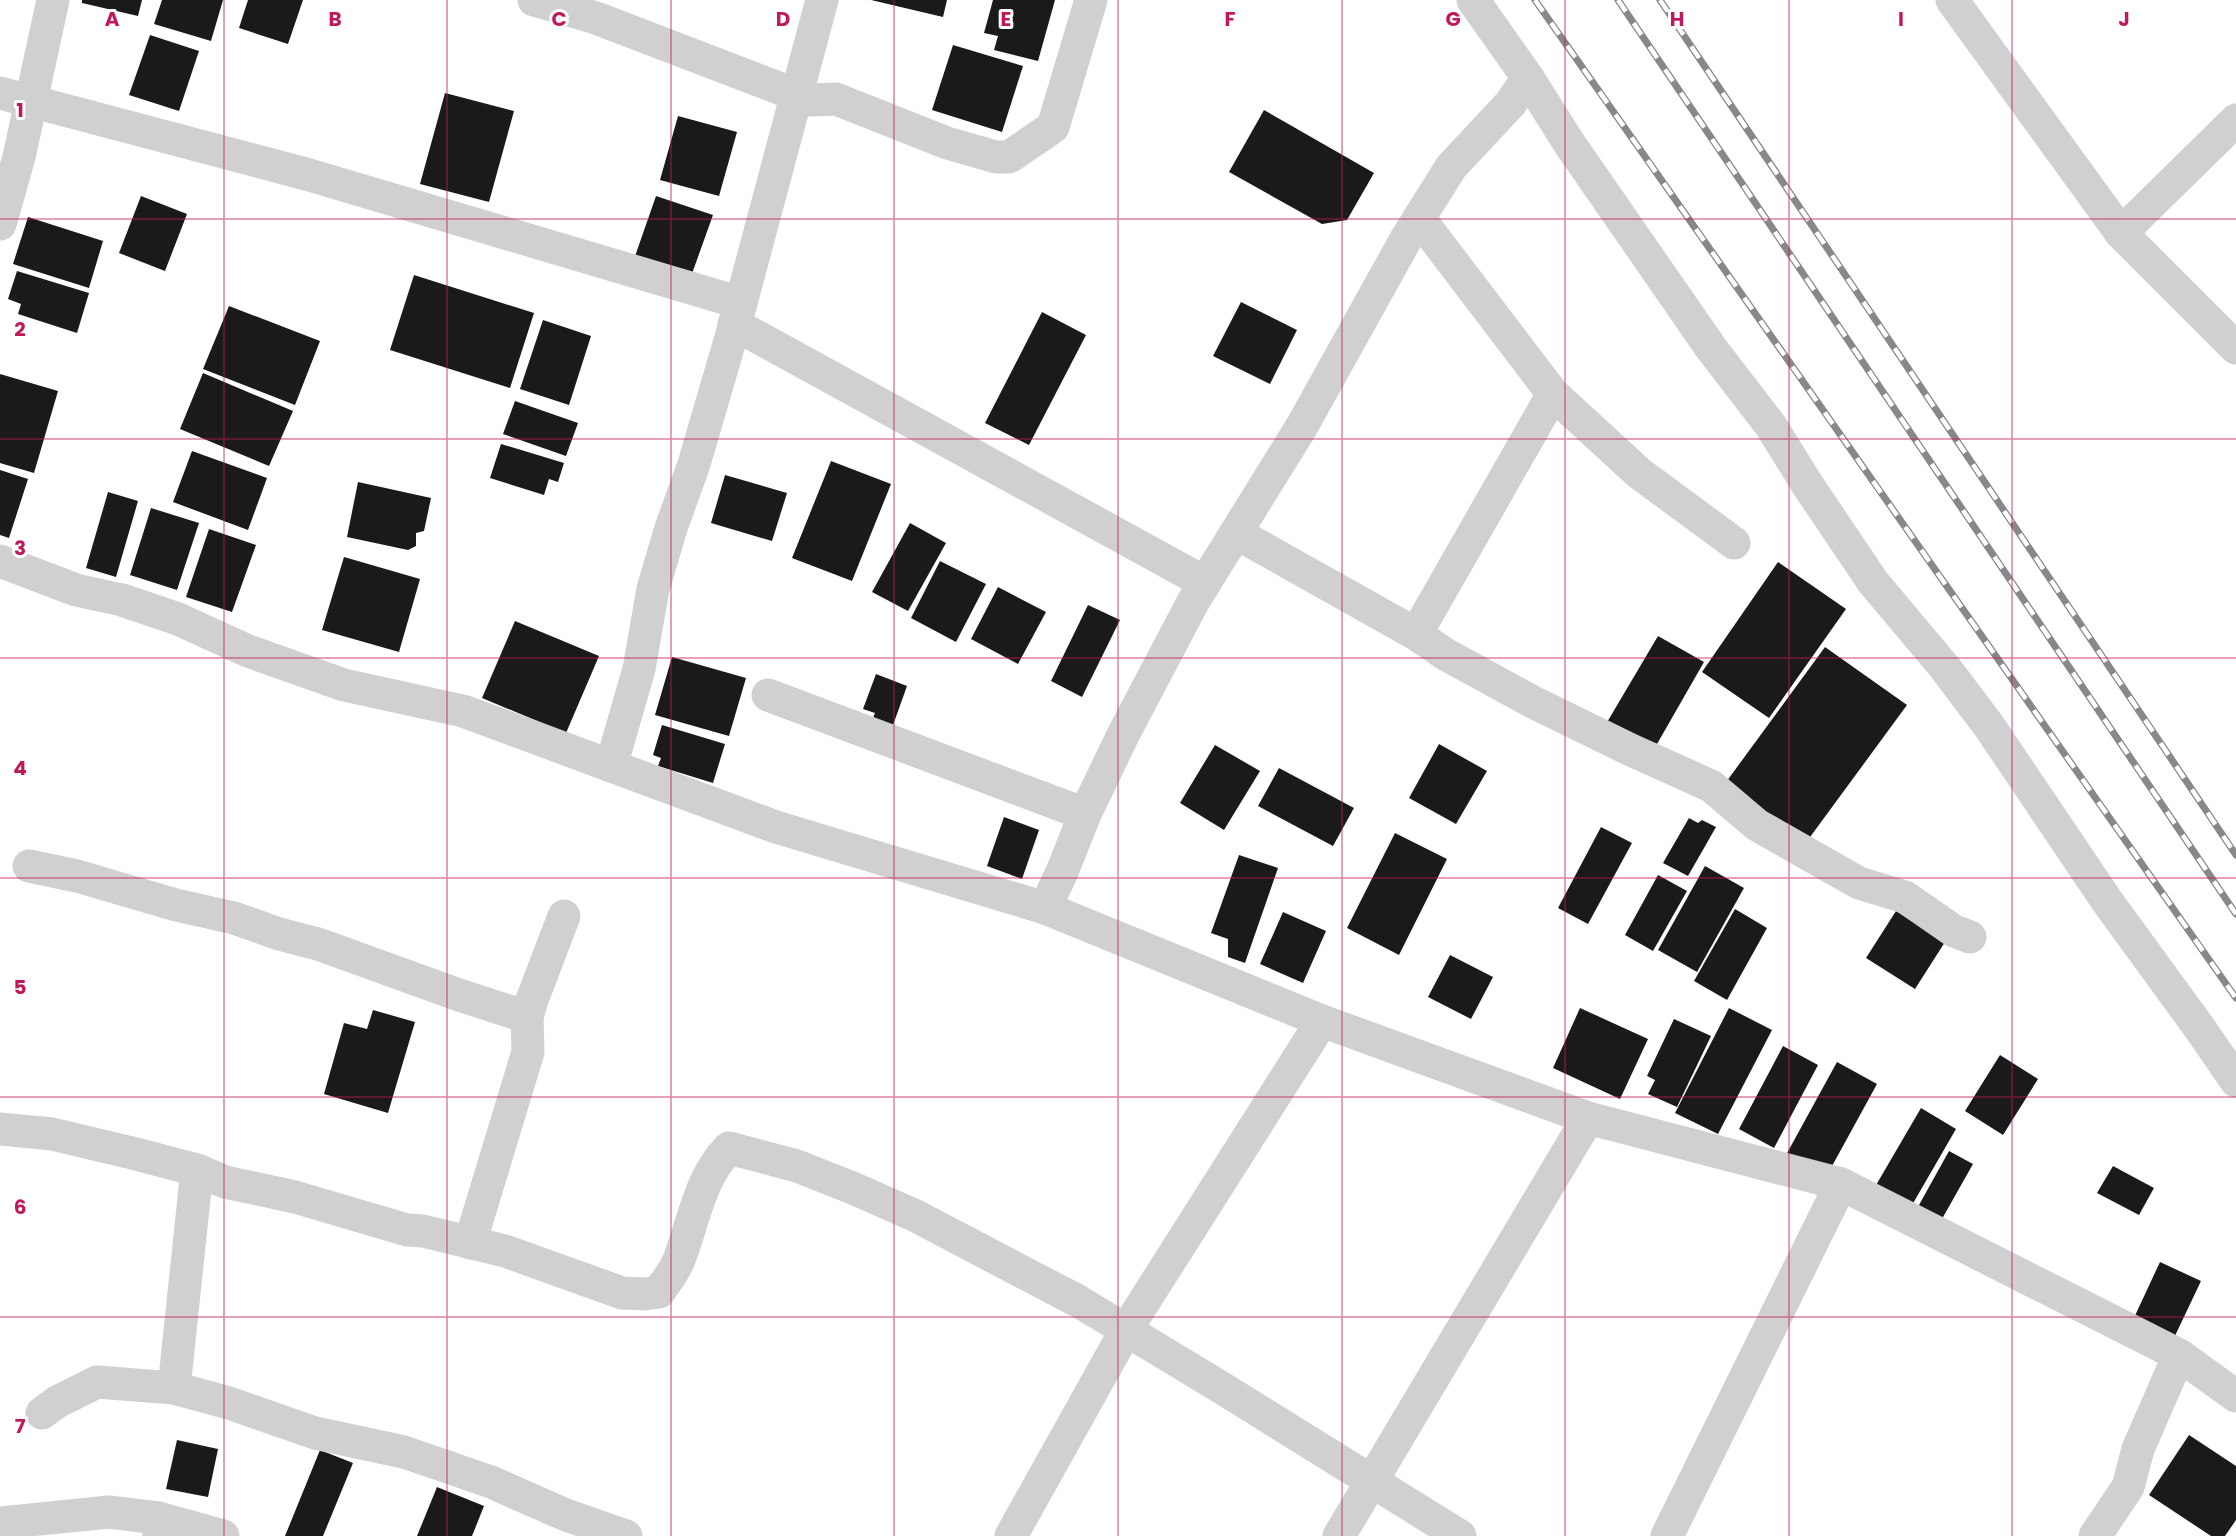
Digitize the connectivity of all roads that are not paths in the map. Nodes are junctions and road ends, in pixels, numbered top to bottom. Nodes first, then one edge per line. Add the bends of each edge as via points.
1 (53, 0) edge
2 (534, 0) edge
3 (822, 0) edge
4 (1090, 0) edge
5 (1473, 0) edge
6 (1953, 0) edge
7 (1528, 78) junction
8 (0, 93) edge
9 (796, 95) junction
10 (31, 100) junction
11 (2236, 122) edge
12 (1419, 218) junction
13 (0, 224) edge
14 (2121, 233) junction
15 (738, 313) junction
16 (2236, 348) edge
17 (1552, 394) junction
18 (1236, 533) junction
19 (1734, 543) dead end
20 (0, 561) edge
21 (1204, 582) junction
22 (1416, 634) junction
23 (768, 695) dead end
24 (611, 766) junction
25 (1085, 814) junction
26 (29, 866) dead end
27 (1045, 908) junction
28 (564, 916) dead end
29 (1970, 937) dead end
30 (527, 1017) junction
31 (1322, 1021) junction
32 (2236, 1081) edge
33 (1588, 1118) junction
34 (0, 1129) edge
35 (197, 1170) junction
36 (1841, 1184) junction
37 (470, 1243) junction
38 (1126, 1330) junction
39 (2179, 1355) junction
40 (174, 1388) junction
41 (2236, 1396) edge
42 (42, 1413) dead end
43 (1372, 1481) junction
44 (0, 1522) edge
45 (158, 1527) edge
46 (224, 1536) edge
47 (626, 1536) edge
48 (1011, 1536) edge
49 (1339, 1536) edge
50 (1460, 1536) edge
51 (1667, 1536) edge
52 (2095, 1536) edge

1 - 10 street
2 - 9 street via 596,18
3 - 9 street
4 - 9 street via 1053,127 1009,157 947,143 836,99 810,100
5 - 7 street
6 - 14 street
7 - 12 street via 1510,104 1451,167
7 - 32 street via 1711,348 1771,426 1873,582 1989,726 2107,901
8 - 10 street
9 - 15 street
10 - 13 street
10 - 15 street via 306,174
11 - 14 street
12 - 17 street
12 - 18 street via 1302,426
14 - 16 street
15 - 21 street
15 - 24 street via 656,579 639,669
17 - 19 street via 1639,473
17 - 22 street
18 - 21 street
18 - 22 street
20 - 24 street via 76,590 178,619 248,651 344,685 463,711
21 - 25 street via 1162,657
22 - 29 street via 1445,654 1561,716 1711,786 1757,825 1859,883 1905,897 1954,931
23 - 25 street
24 - 27 street via 776,827
25 - 27 street
26 - 30 street via 234,918
27 - 31 street
28 - 30 street
30 - 37 street via 528,1052
31 - 33 street
31 - 38 street
33 - 36 street
33 - 43 street
34 - 35 street via 52,1134
35 - 37 street via 225,1182
35 - 40 street
36 - 39 street
36 - 51 street
37 - 38 street via 505,1251 622,1293 659,1292 679,1260 707,1177 729,1148 797,1166 916,1216
38 - 43 street
38 - 48 street
39 - 41 street
39 - 52 street via 2138,1449 2128,1487
40 - 42 street via 97,1382
40 - 47 street via 315,1433 404,1452
43 - 49 street
43 - 50 street
44 - 45 street via 109,1512
45 - 46 street

